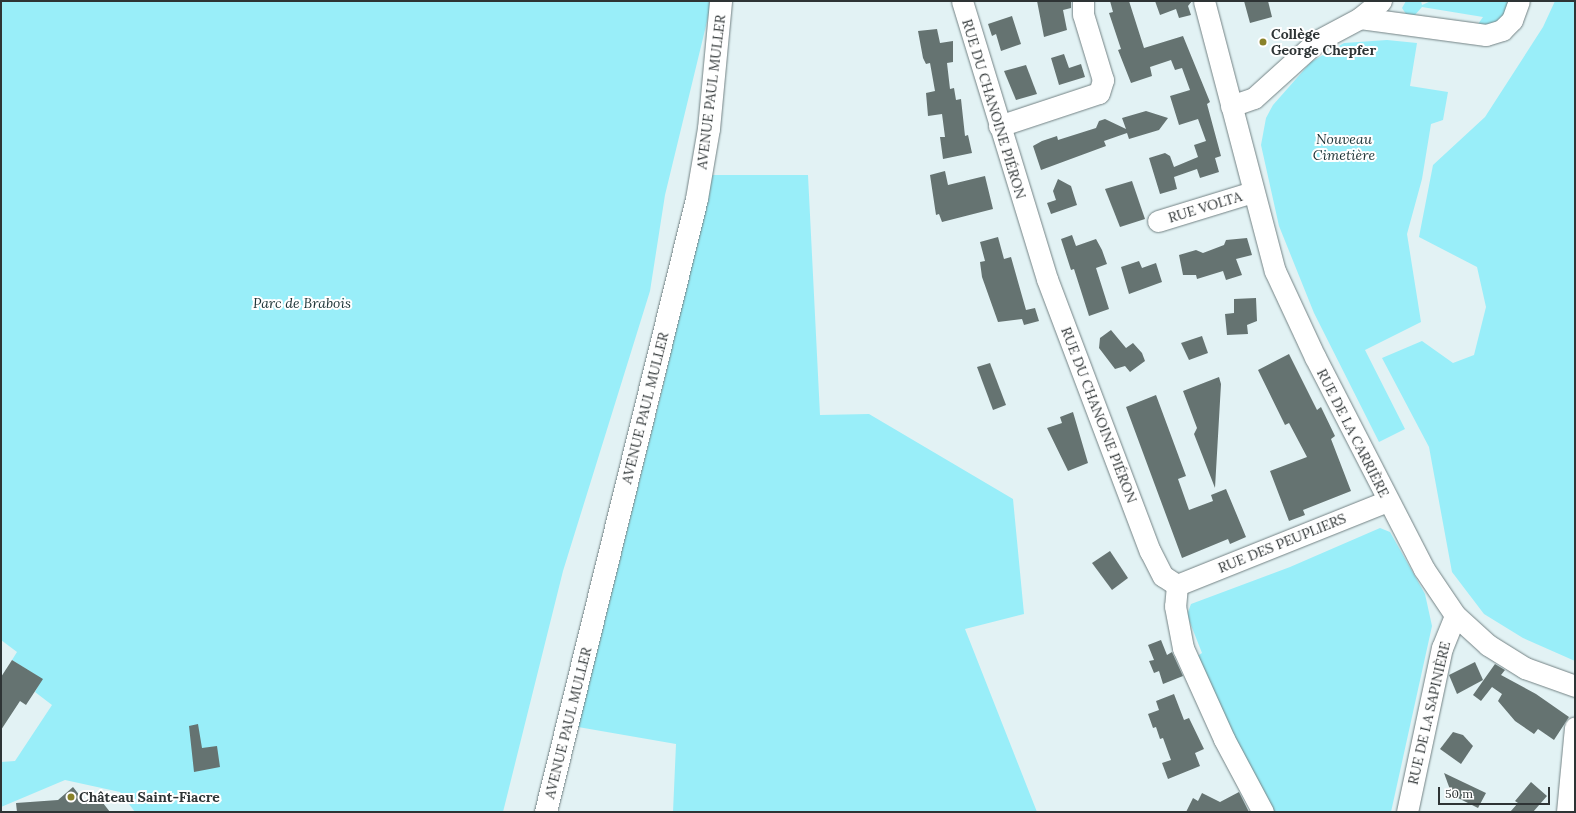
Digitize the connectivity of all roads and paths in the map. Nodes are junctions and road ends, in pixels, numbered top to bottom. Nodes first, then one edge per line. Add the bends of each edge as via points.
1 (721, 1) edge
2 (962, 1) edge
3 (1083, 1) edge
4 (1204, 1) edge
5 (1381, 1) edge
6 (1519, 1) edge
7 (1360, 10) edge
8 (1231, 106) junction
9 (999, 126) junction
10 (1253, 192) junction
11 (1158, 221) dead end
12 (1387, 501) junction
13 (1177, 585) junction
14 (1455, 615) junction
15 (1575, 686) edge
16 (1575, 728) edge
17 (546, 812) edge
18 (1263, 812) edge
19 (1407, 812) edge
20 (1567, 812) edge

1 - 17 main road, AVENUE PAUL MULLER via 709,129 697,199
2 - 9 street, RUE DU CHANOINE PIÉRON
3 - 9 street via 1083,14 1103,80 1099,93
4 - 8 street, RUE DE LA CARRIÈRE
5 - 7 street
6 - 7 street via 1512,20 1502,30 1486,35
7 - 8 street via 1318,41 1254,98
8 - 10 street, RUE DE LA CARRIÈRE
9 - 13 street, RUE DU CHANOINE PIÉRON via 1047,279 1150,551 1163,576
10 - 11 street, RUE VOLTA
10 - 12 street, RUE DE LA CARRIÈRE via 1283,289
12 - 13 street, RUE DES PEUPLIERS
12 - 14 street, RUE DE LA CARRIÈRE via 1424,569
13 - 18 street via 1175,606 1183,648 1224,739
14 - 15 street, RUE DE LA CARRIÈRE via 1506,658 1543,676
14 - 19 street, RUE DE LA SAPINIÈRE via 1442,648
16 - 20 street

